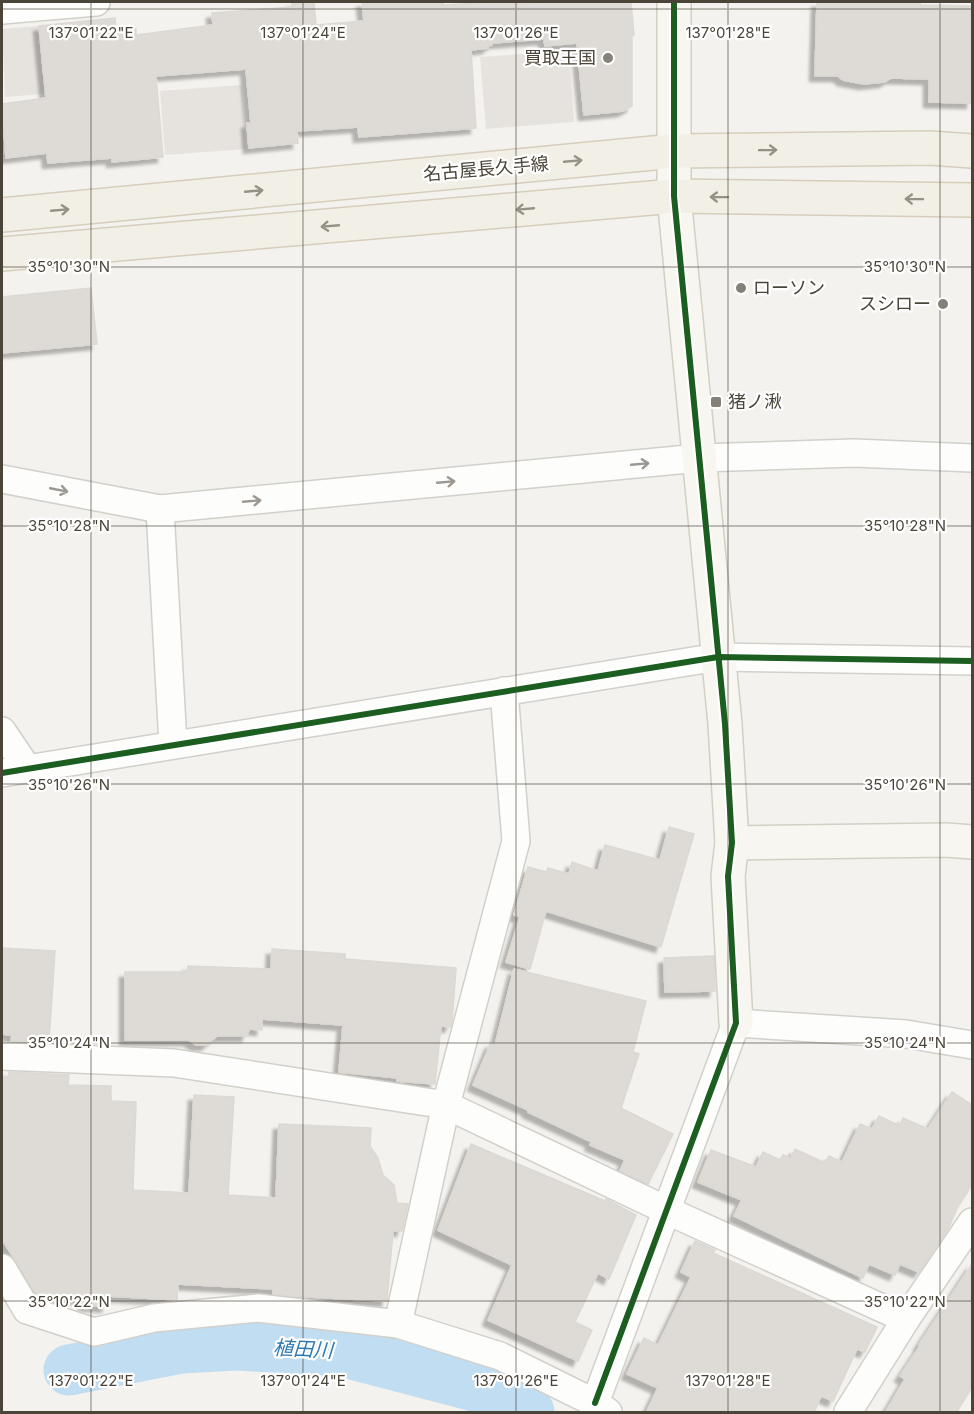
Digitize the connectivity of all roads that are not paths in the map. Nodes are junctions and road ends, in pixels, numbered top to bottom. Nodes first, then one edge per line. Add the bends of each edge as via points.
1 (96, 2) edge
2 (674, 2) edge
3 (2, 10) edge
4 (972, 150) edge
5 (674, 151) junction
6 (674, 196) junction
7 (972, 200) edge
8 (2, 215) edge
9 (2, 254) edge
10 (699, 458) junction
11 (972, 458) edge
12 (2, 479) edge
13 (160, 509) junction
14 (718, 657) junction
15 (972, 661) edge
16 (504, 691) junction
17 (2, 731) edge
18 (173, 745) junction
19 (14, 770) edge
20 (972, 842) edge
21 (732, 843) junction
22 (735, 1023) junction
23 (972, 1045) edge
24 (2, 1056) edge
25 (446, 1105) junction
26 (668, 1211) junction
27 (972, 1222) edge
28 (2, 1268) edge
29 (906, 1319) junction
30 (398, 1324) junction
31 (602, 1408) edge
32 (848, 1413) edge

1 - 3 street
2 - 5 street
5 -> 4 main road, 名古屋長久手線
5 - 6 street
8 -> 5 main road, 名古屋長久手線
7 -> 6 main road
6 -> 9 main road
6 - 10 street
10 - 11 street via 854,453
13 -> 10 street
10 - 14 street
12 -> 13 street
13 - 18 street
14 - 15 street
14 - 16 street
14 - 21 street
16 - 18 street
16 - 25 street via 516,841
17 - 19 street
18 - 19 street
20 - 21 street
21 - 22 street via 728,876
22 - 23 street via 906,1034
22 - 26 street
24 - 25 street via 174,1063
25 - 26 street
25 - 30 street
26 - 29 street
26 - 31 street
27 - 29 street
28 - 30 street via 27,1310 94,1332 154,1318 258,1308
29 - 32 street
30 - 31 street via 500,1356

